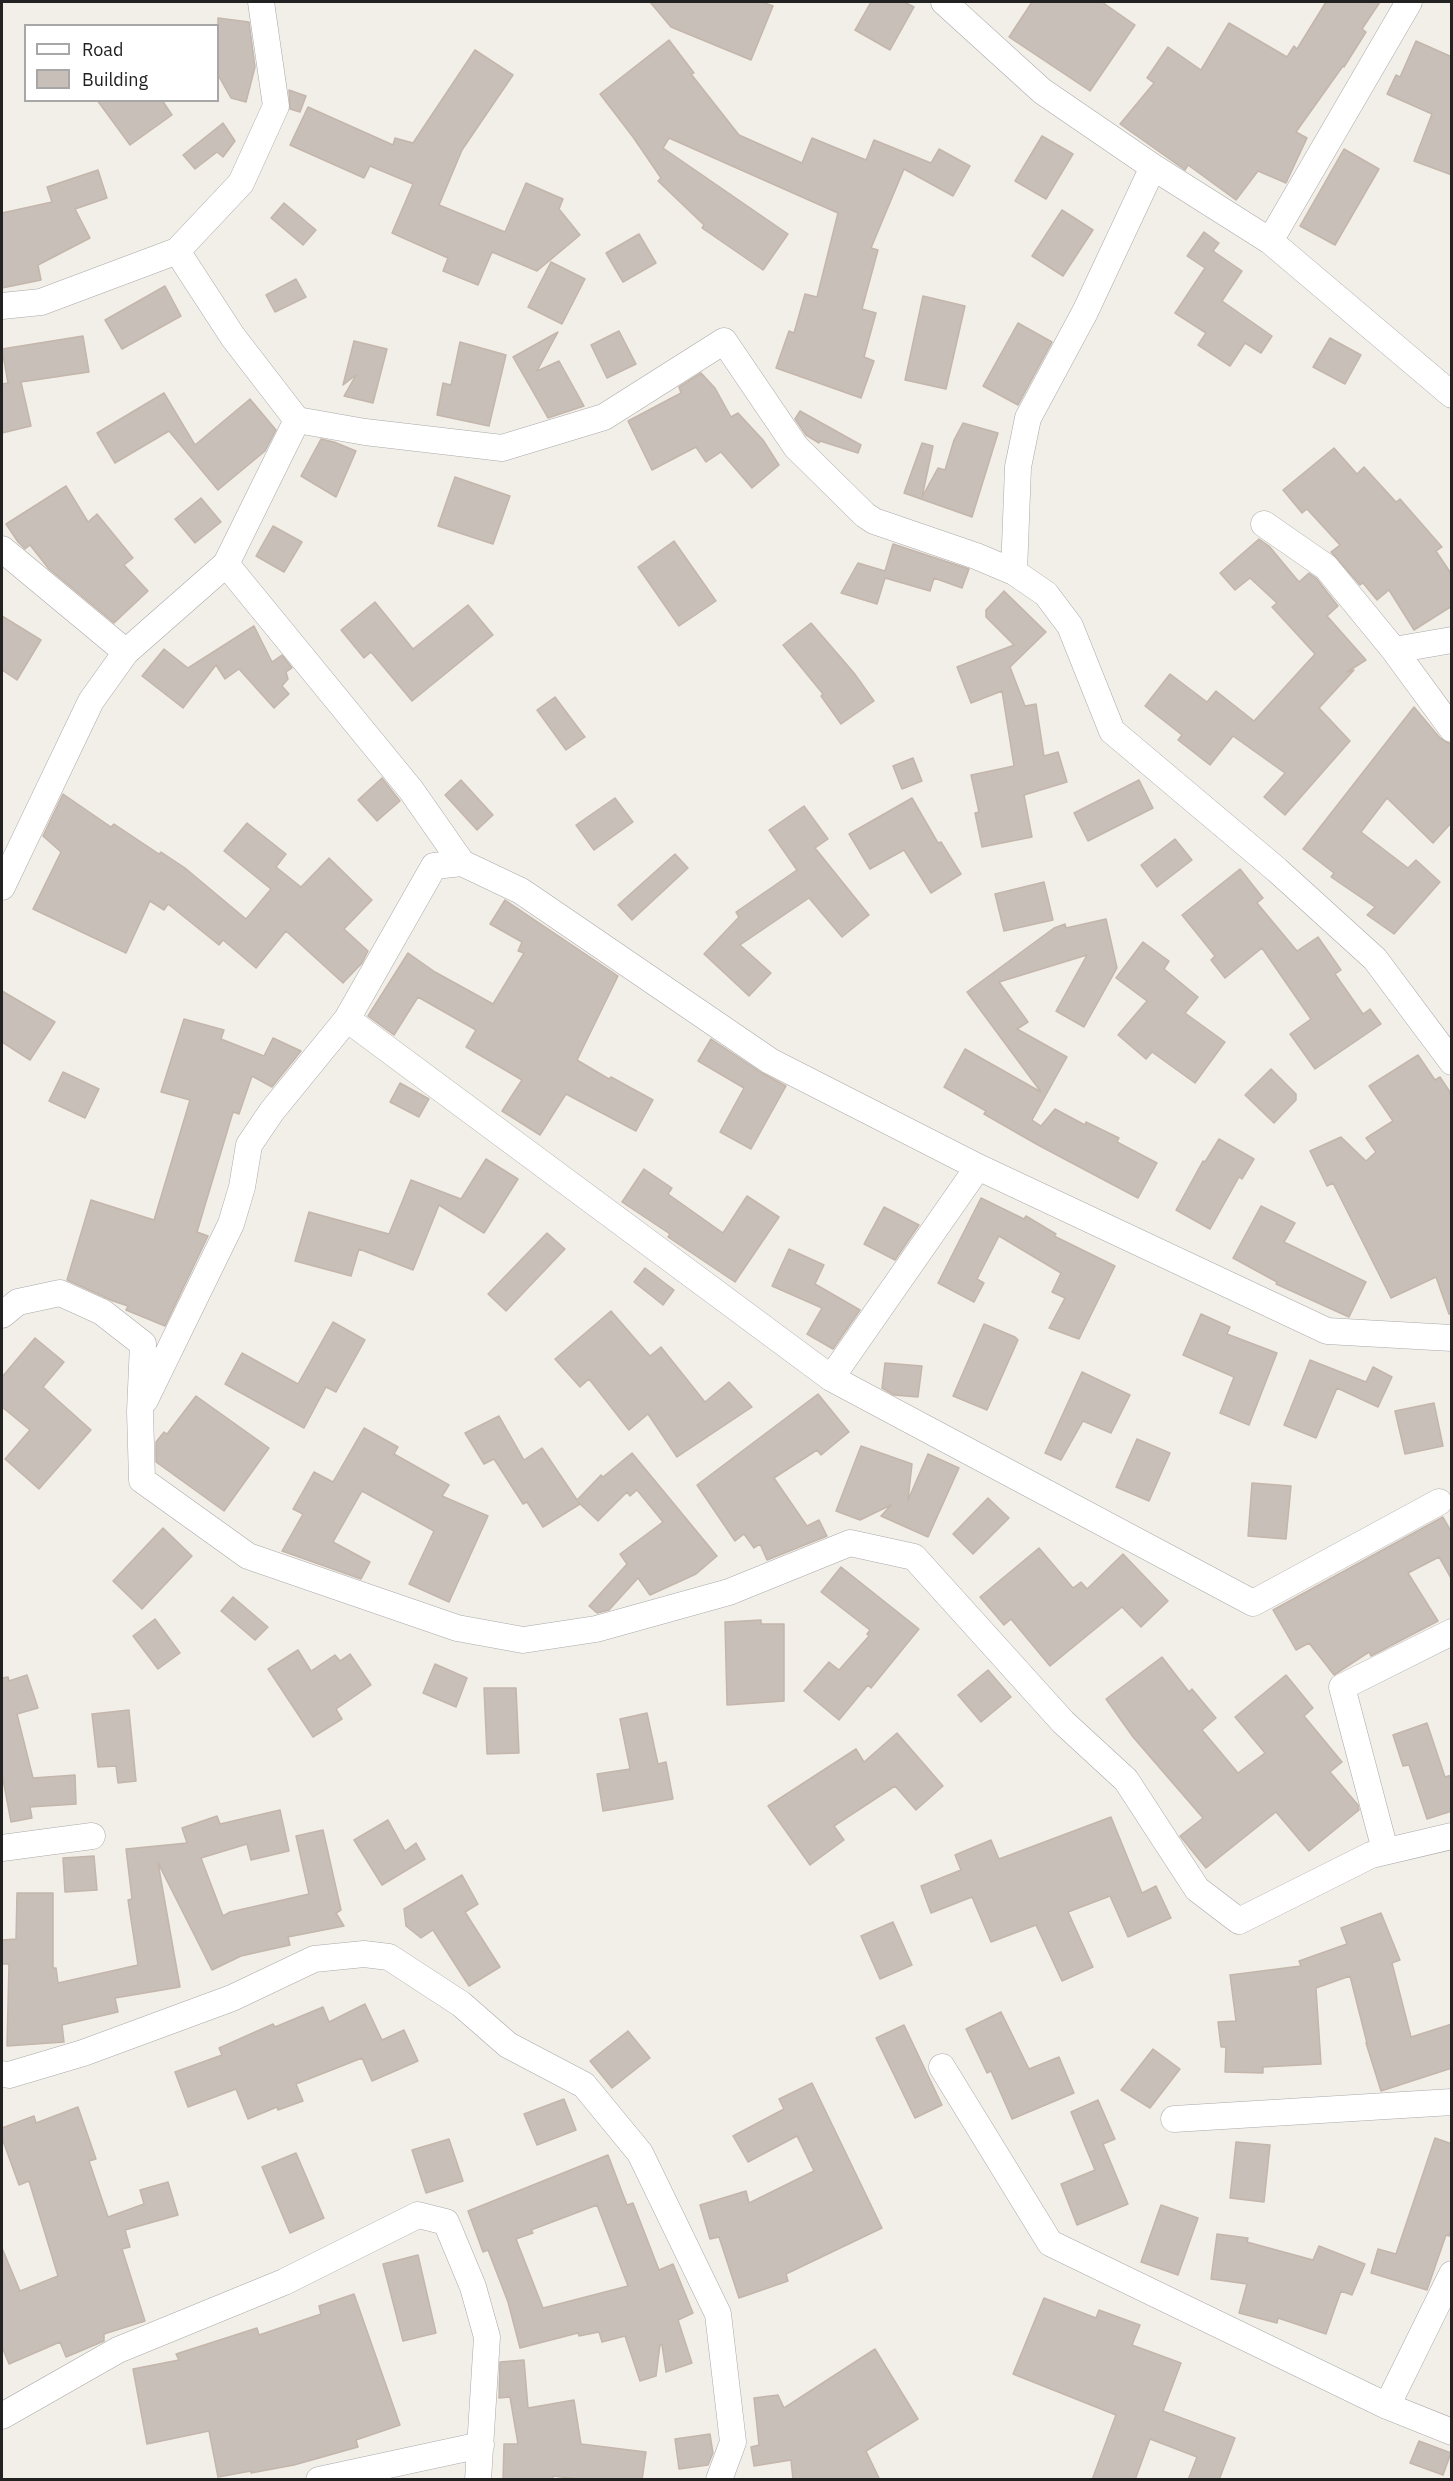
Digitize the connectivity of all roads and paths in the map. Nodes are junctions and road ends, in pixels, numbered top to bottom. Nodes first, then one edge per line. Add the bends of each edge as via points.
1 (261, 2) edge
2 (944, 2) edge
3 (1409, 2) edge
4 (1153, 167) junction
5 (1270, 241) junction
6 (177, 251) junction
7 (2, 306) edge
8 (1452, 395) edge
9 (297, 420) junction
10 (1264, 524) dead end
11 (2, 549) edge
12 (226, 564) junction
13 (1014, 572) junction
14 (1452, 640) edge
15 (1394, 650) junction
16 (126, 652) junction
17 (1452, 729) edge
18 (462, 863) junction
19 (2, 887) edge
20 (347, 1019) junction
21 (1452, 1062) edge
22 (978, 1167) junction
23 (2, 1315) edge
24 (1452, 1338) edge
25 (831, 1378) junction
26 (140, 1412) junction
27 (1439, 1502) dead end
28 (1452, 1632) edge
29 (92, 1836) dead end
30 (1452, 1836) edge
31 (2, 1848) edge
32 (1385, 1850) junction
33 (942, 2067) dead end
34 (2, 2074) edge
35 (1452, 2102) edge
36 (1174, 2119) dead end
37 (1452, 2274) edge
38 (1387, 2406) junction
39 (2, 2416) edge
40 (1452, 2432) edge
41 (481, 2445) junction
42 (319, 2480) edge
43 (478, 2480) edge
44 (719, 2480) edge

1 - 6 street via 276,106 241,183
2 - 4 street via 1042,91
3 - 5 street
4 - 5 street
4 - 13 street via 1085,312 1028,418 1018,467
5 - 8 street
6 - 7 street via 41,302
6 - 9 street via 233,337
9 - 12 street
9 - 13 street via 502,448 604,417 724,341 796,447 865,515
10 - 15 street via 1326,567
11 - 16 street
12 - 16 street
12 - 18 street via 411,790
13 - 21 street via 1046,594 1070,626 1112,731 1277,870 1375,959
14 - 15 street
15 - 17 street
16 - 19 street via 91,701
18 - 20 street via 434,866
18 - 22 street via 521,891 770,1061
20 - 25 street
20 - 26 street via 249,1145 231,1224
22 - 24 street via 1327,1330
22 - 25 street
23 - 26 street via 18,1302 60,1293 102,1312 143,1344
25 - 27 street via 1253,1603
26 - 32 street via 142,1480 248,1556 457,1628 523,1640 596,1629 729,1592 850,1543 914,1557 1063,1722 1126,1780 1197,1889 1239,1921
28 - 32 street via 1342,1688
29 - 31 street
30 - 32 street
33 - 38 street via 1050,2243
34 - 44 street via 83,2053 232,1998 314,1959 364,1954 389,1957 461,2004 508,2045 584,2085 640,2153 718,2314 733,2442
35 - 36 street
37 - 38 street
38 - 40 street
39 - 41 street via 118,2350 284,2282 418,2215 446,2222 485,2327
41 - 42 street
41 - 43 street

